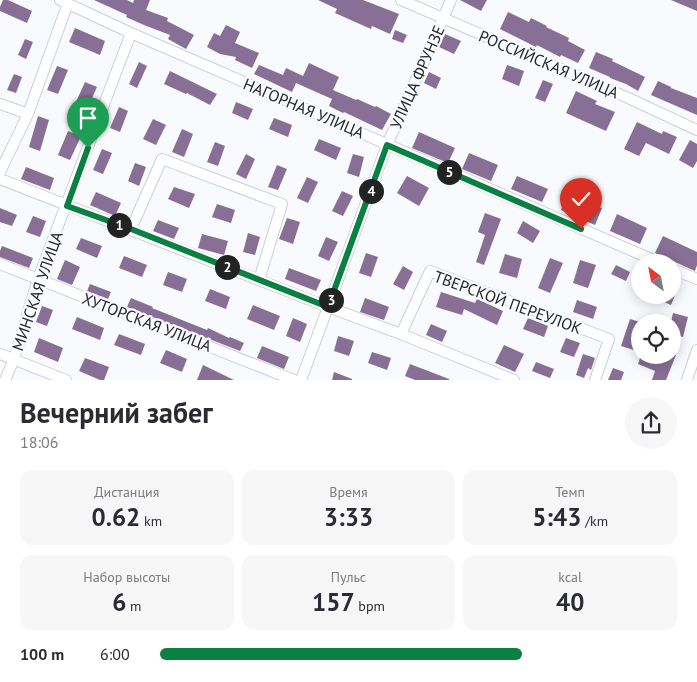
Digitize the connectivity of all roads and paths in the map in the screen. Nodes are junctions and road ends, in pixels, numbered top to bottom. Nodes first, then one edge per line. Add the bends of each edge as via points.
1 (401, 0) edge
2 (451, 0) edge
3 (64, 2) edge
4 (444, 19) junction
5 (130, 33) junction
6 (0, 104) edge
7 (28, 114) junction
8 (697, 130) edge
9 (387, 145) junction
10 (0, 172) edge
11 (0, 179) edge
12 (67, 206) junction
13 (131, 229) junction
14 (639, 254) edge
15 (0, 264) edge
16 (681, 273) edge
17 (38, 279) junction
18 (259, 280) junction
19 (697, 280) edge
20 (328, 307) junction
21 (401, 334) junction
22 (697, 350) edge
23 (0, 354) edge
24 (14, 359) junction
25 (5, 380) edge
26 (66, 380) edge
27 (294, 380) edge
28 (301, 380) edge
29 (514, 380) edge
30 (596, 380) edge
31 (687, 380) edge

1 - 4 street, РОССИЙСКАЯ УЛИЦА
2 - 4 street, УЛИЦА ФРУНЗЕ
3 - 5 street, НАГОРНАЯ УЛИЦА
3 - 7 street
4 - 8 street, РОССИЙСКАЯ УЛИЦА
4 - 9 street, УЛИЦА ФРУНЗЕ
5 - 9 street, НАГОРНАЯ УЛИЦА
5 - 12 street, МИНСКАЯ УЛИЦА
6 - 7 street
7 - 10 street
9 - 14 street, НАГОРНАЯ УЛИЦА
9 - 20 street, УЛИЦА ФРУНЗЕ
11 - 12 street
12 - 13 street
12 - 17 street, МИНСКАЯ УЛИЦА
13 - 18 street
13 - 18 street via 162,158 282,204
15 - 17 street, ХУТОРСКАЯ УЛИЦА
16 - 19 street
17 - 24 street, МИНСКАЯ УЛИЦА
17 - 27 street, ХУТОРСКАЯ УЛИЦА
18 - 20 street
20 - 21 street
20 - 28 street, УЛИЦА ФРУНЗЕ
21 - 29 street
21 - 30 street, ТВЕРСКОЙ ПЕРЕУЛОК via 430,271 609,339
22 - 31 street
23 - 24 street
24 - 25 street, МИНСКАЯ УЛИЦА
24 - 26 street

